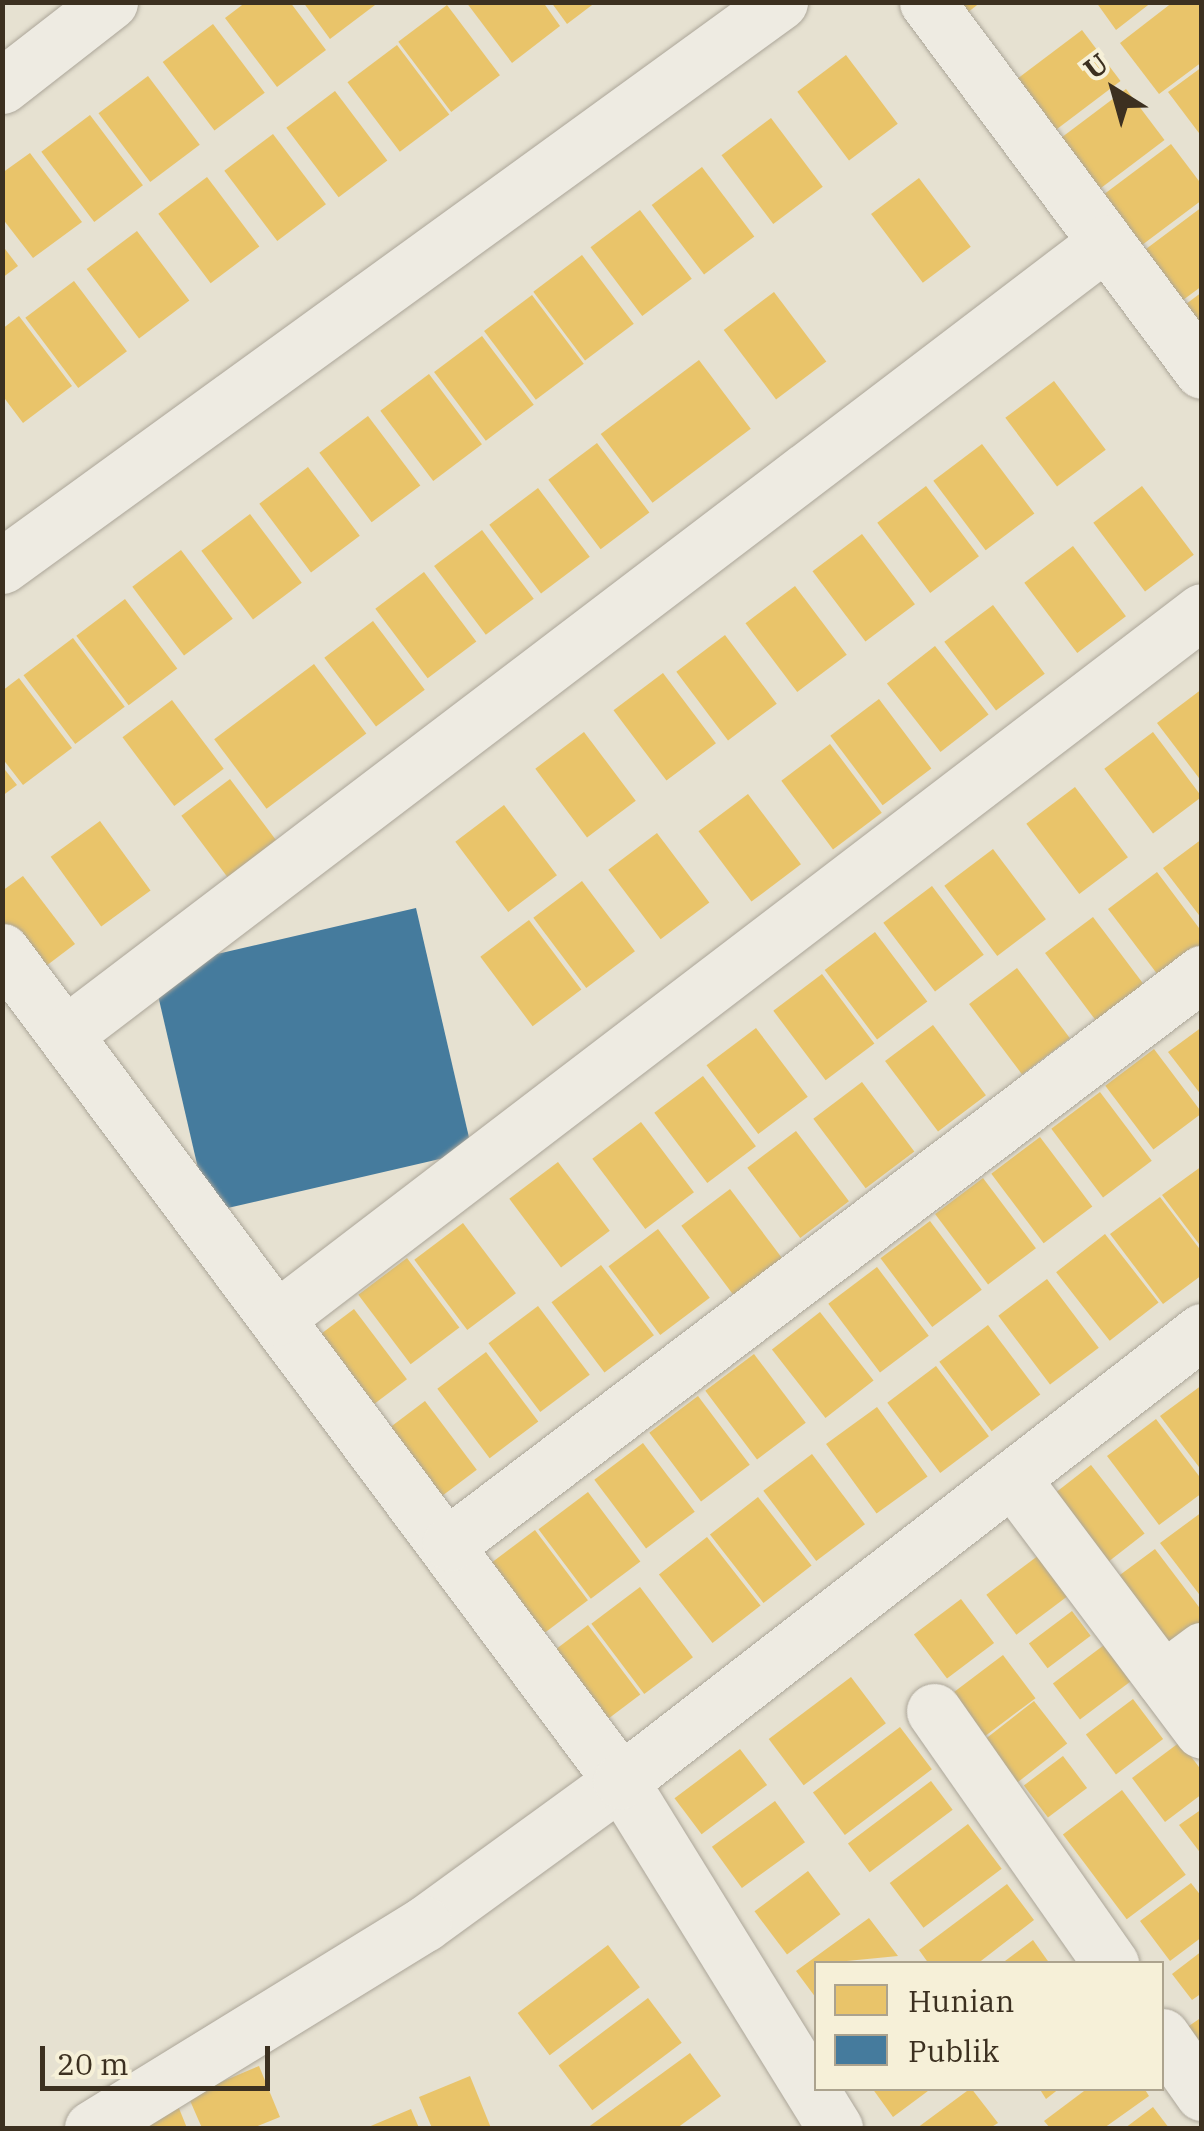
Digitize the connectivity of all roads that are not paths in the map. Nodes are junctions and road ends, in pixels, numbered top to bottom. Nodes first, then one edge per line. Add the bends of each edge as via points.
1 (110, 2) edge
2 (780, 2) edge
3 (927, 2) edge
4 (2, 86) edge
5 (1106, 242) junction
6 (1202, 370) edge
7 (2, 566) edge
8 (1202, 611) edge
9 (2, 951) edge
10 (1202, 973) edge
11 (36, 1018) edge
12 (277, 1318) junction
13 (1202, 1331) edge
14 (1012, 1478) junction
15 (450, 1543) junction
16 (1182, 1664) edge
17 (934, 1712) dead end
18 (1202, 1731) edge
19 (621, 1781) junction
20 (1109, 1961) edge
21 (1164, 2039) edge
22 (1202, 2093) edge
23 (92, 2128) edge
24 (835, 2128) edge

1 - 4 street
2 - 7 street
3 - 5 street
5 - 6 street
5 - 11 street
8 - 12 street
9 - 11 street
10 - 15 street
11 - 12 street
12 - 15 street
13 - 14 street
14 - 16 street
14 - 19 street
15 - 19 street
16 - 18 street
17 - 20 street
19 - 23 street via 424,1924
19 - 24 street
21 - 22 street

